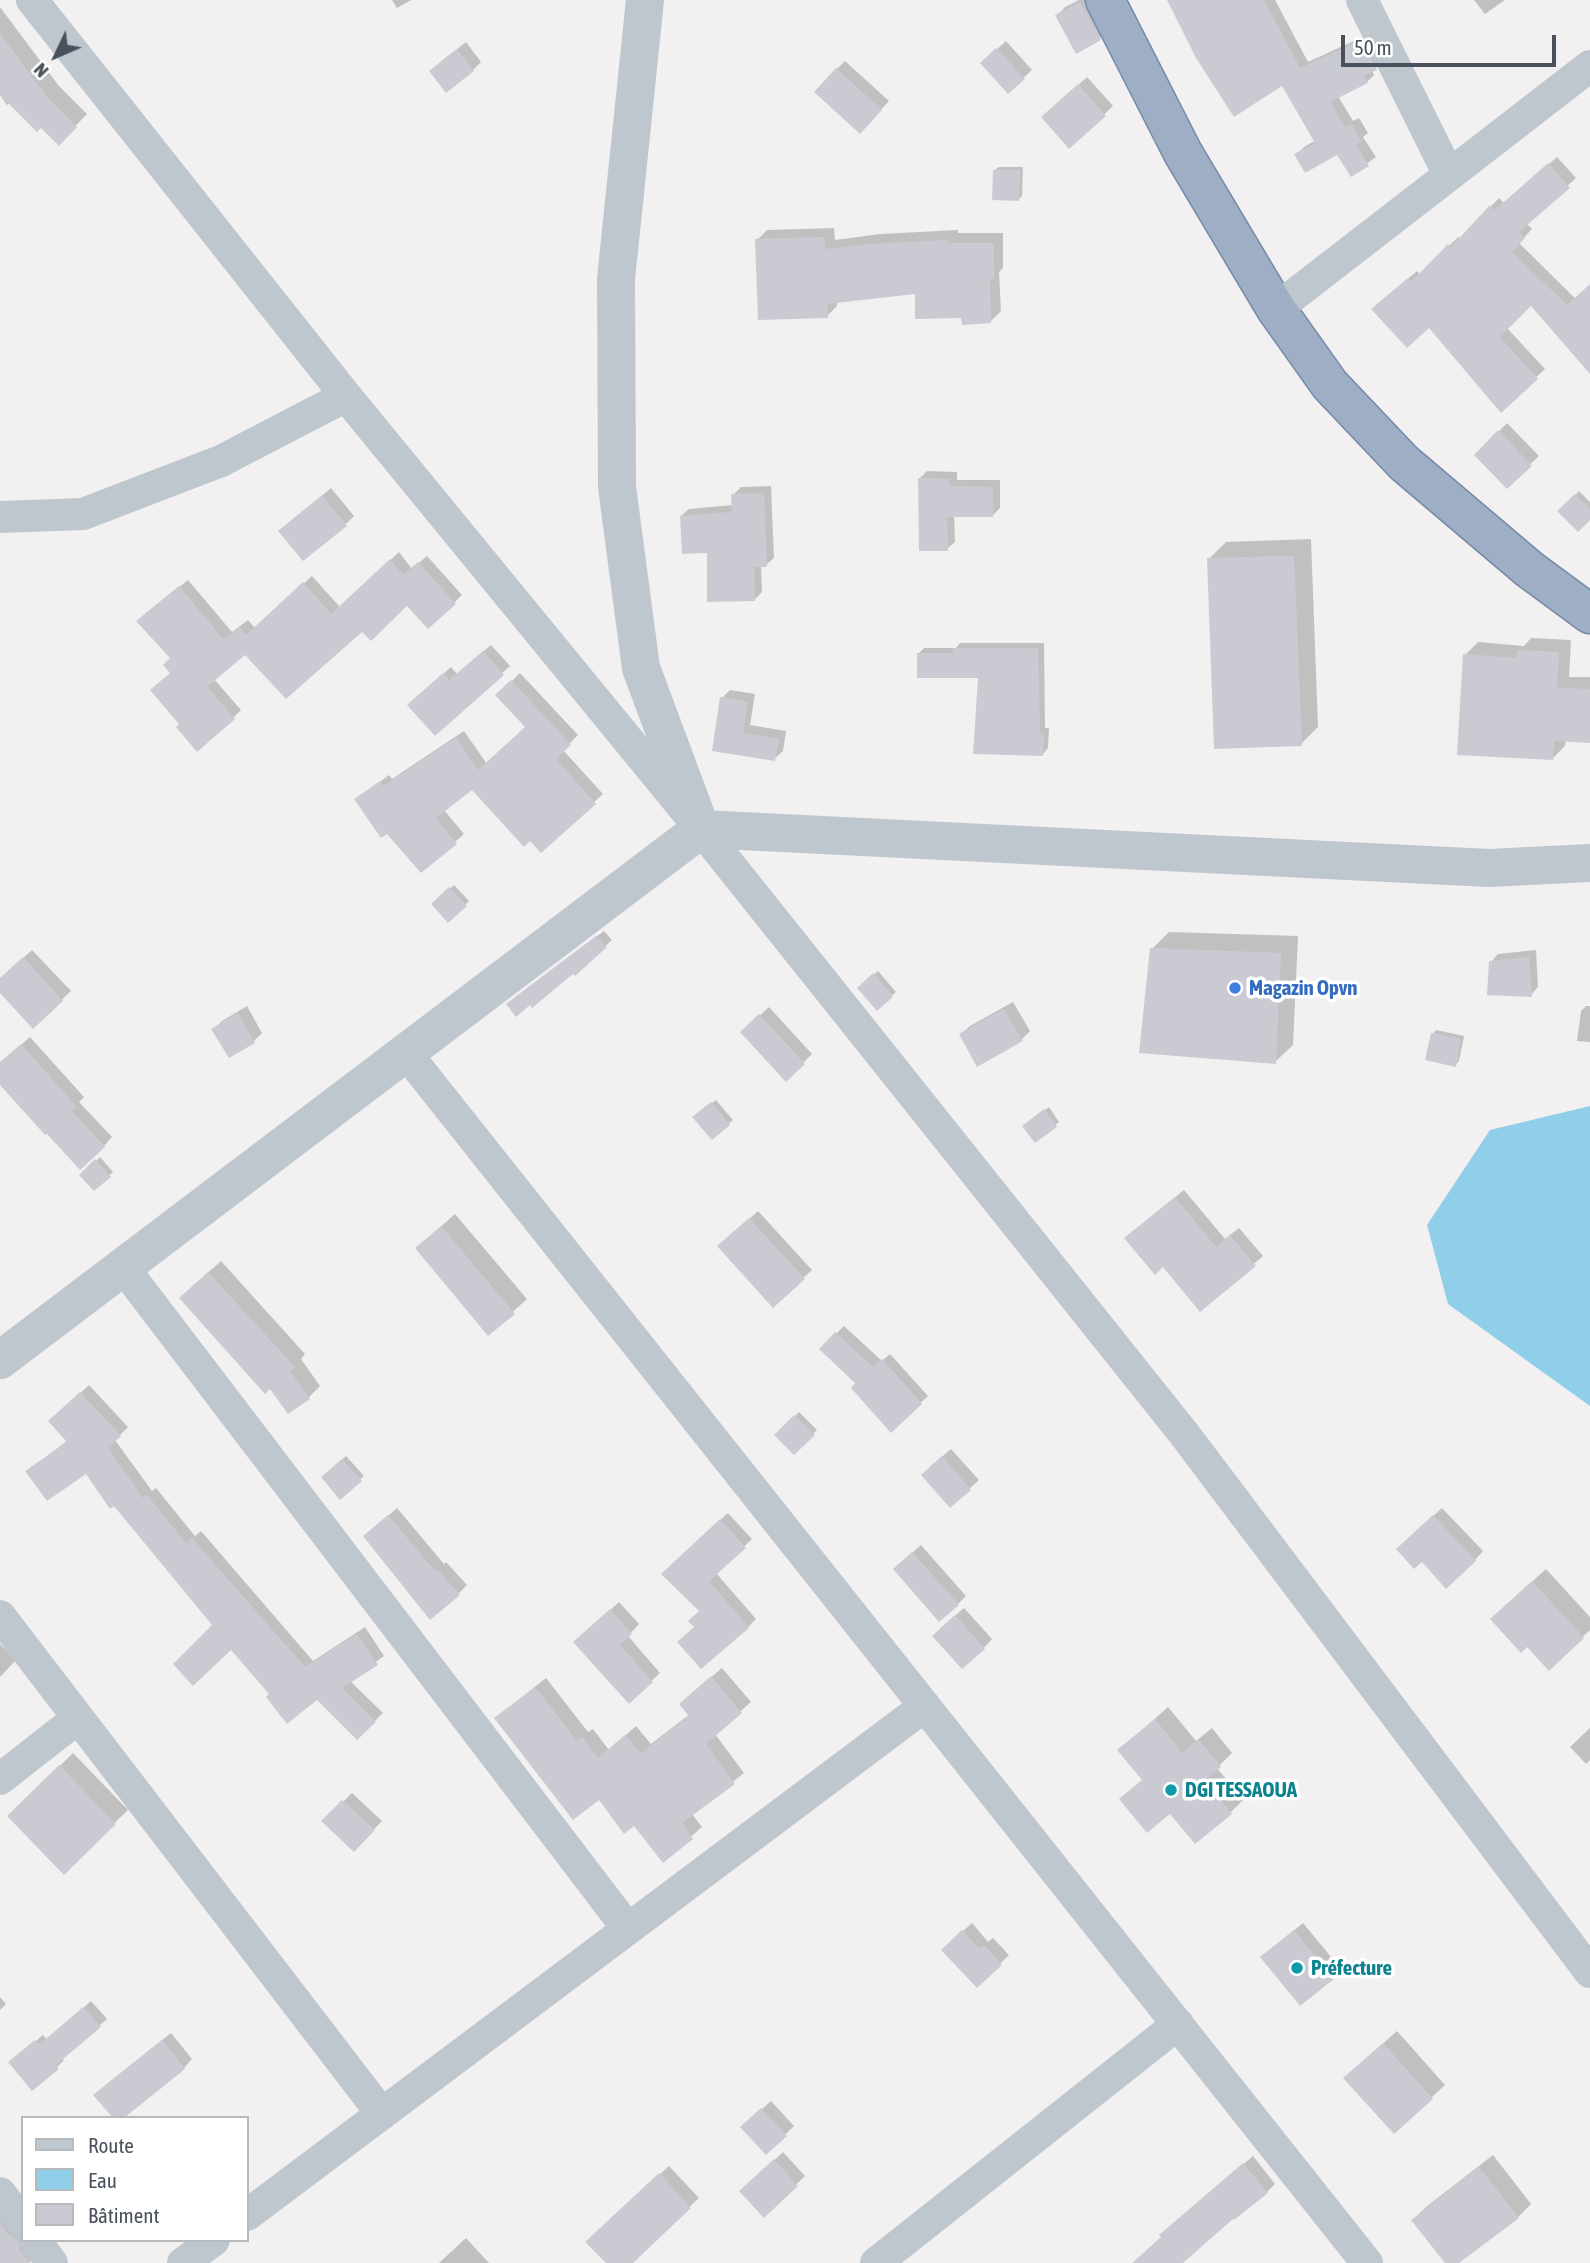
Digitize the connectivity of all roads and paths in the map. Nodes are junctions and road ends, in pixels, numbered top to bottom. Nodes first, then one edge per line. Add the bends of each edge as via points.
1 (32, 0) edge
2 (645, 0) edge
3 (1105, 0) edge
4 (1362, 0) edge
5 (1590, 66) edge
6 (1449, 175) junction
7 (1276, 309) junction
8 (346, 396) junction
9 (0, 517) edge
10 (1590, 614) edge
11 (701, 829) junction
12 (1590, 863) edge
13 (406, 1053) junction
14 (123, 1267) junction
15 (0, 1360) edge
16 (0, 1616) edge
17 (925, 1706) junction
18 (78, 1718) junction
19 (0, 1779) edge
20 (628, 1929) junction
21 (1590, 1972) edge
22 (1178, 2024) junction
23 (382, 2114) junction
24 (0, 2193) edge
25 (248, 2214) edge
26 (21, 2221) edge
27 (36, 2242) edge
28 (211, 2242) edge
29 (52, 2263) edge
30 (183, 2263) edge
31 (876, 2263) edge
32 (1367, 2263) edge

1 - 8 street
2 - 11 street via 616,279 617,486 641,668
3 - 7 highway via 1183,153
4 - 6 street
5 - 6 street
6 - 7 street
7 - 10 highway via 1329,385 1404,463 1529,569
8 - 9 street via 221,461 83,514
8 - 11 street
11 - 12 street via 1489,868
11 - 13 street
11 - 21 street via 1185,1435
13 - 14 street
13 - 17 street
14 - 15 street
14 - 20 street
16 - 18 street
17 - 20 street
17 - 22 street
18 - 19 street
18 - 23 street
20 - 23 street
22 - 31 street
22 - 32 street
23 - 25 street
24 - 26 street
27 - 29 street
28 - 30 street

